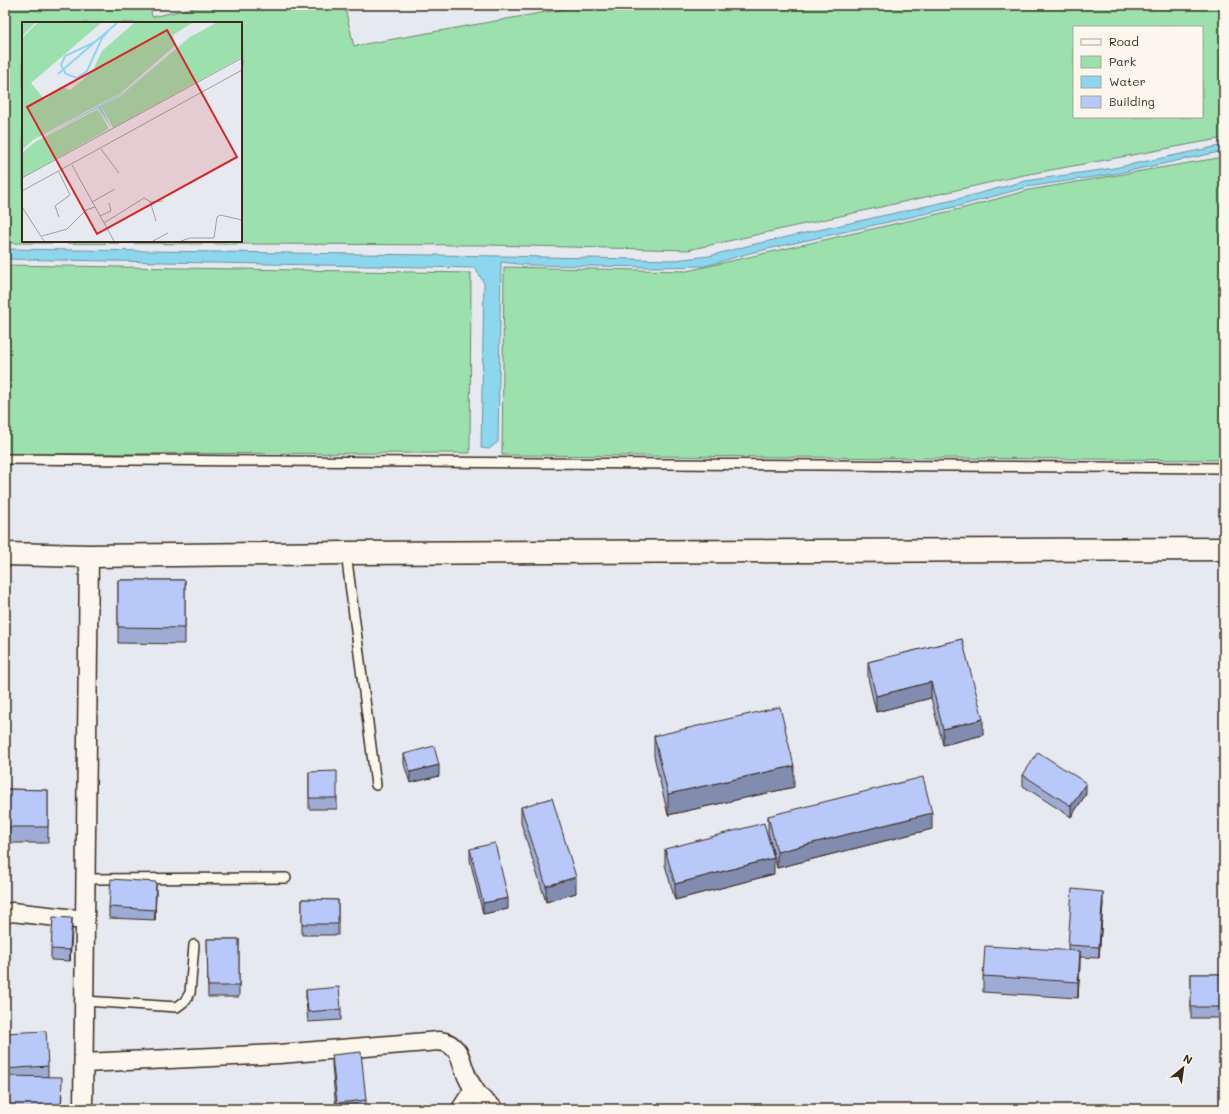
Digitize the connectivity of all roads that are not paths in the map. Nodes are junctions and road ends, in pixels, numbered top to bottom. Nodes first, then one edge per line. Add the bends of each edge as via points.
1 (5, 459) edge
2 (1224, 468) edge
3 (1224, 549) edge
4 (5, 554) edge
5 (346, 554) junction
6 (89, 556) junction
7 (376, 785) dead end
8 (286, 878) dead end
9 (86, 879) junction
10 (5, 914) edge
11 (85, 920) junction
12 (194, 945) dead end
13 (85, 1001) junction
14 (84, 1063) junction
15 (474, 1089) junction
16 (83, 1109) edge
17 (461, 1109) edge
18 (494, 1109) edge

1 - 2 lane
3 - 5 street
4 - 6 street
5 - 6 street
5 - 7 lane
6 - 9 street
8 - 9 lane
9 - 11 street
10 - 11 street via 12,912
11 - 13 street
12 - 13 lane via 190,993 185,1002 177,1007
13 - 14 street
14 - 15 street via 279,1054 439,1041 448,1042 457,1050
14 - 16 street
15 - 17 street
15 - 18 street via 483,1102

